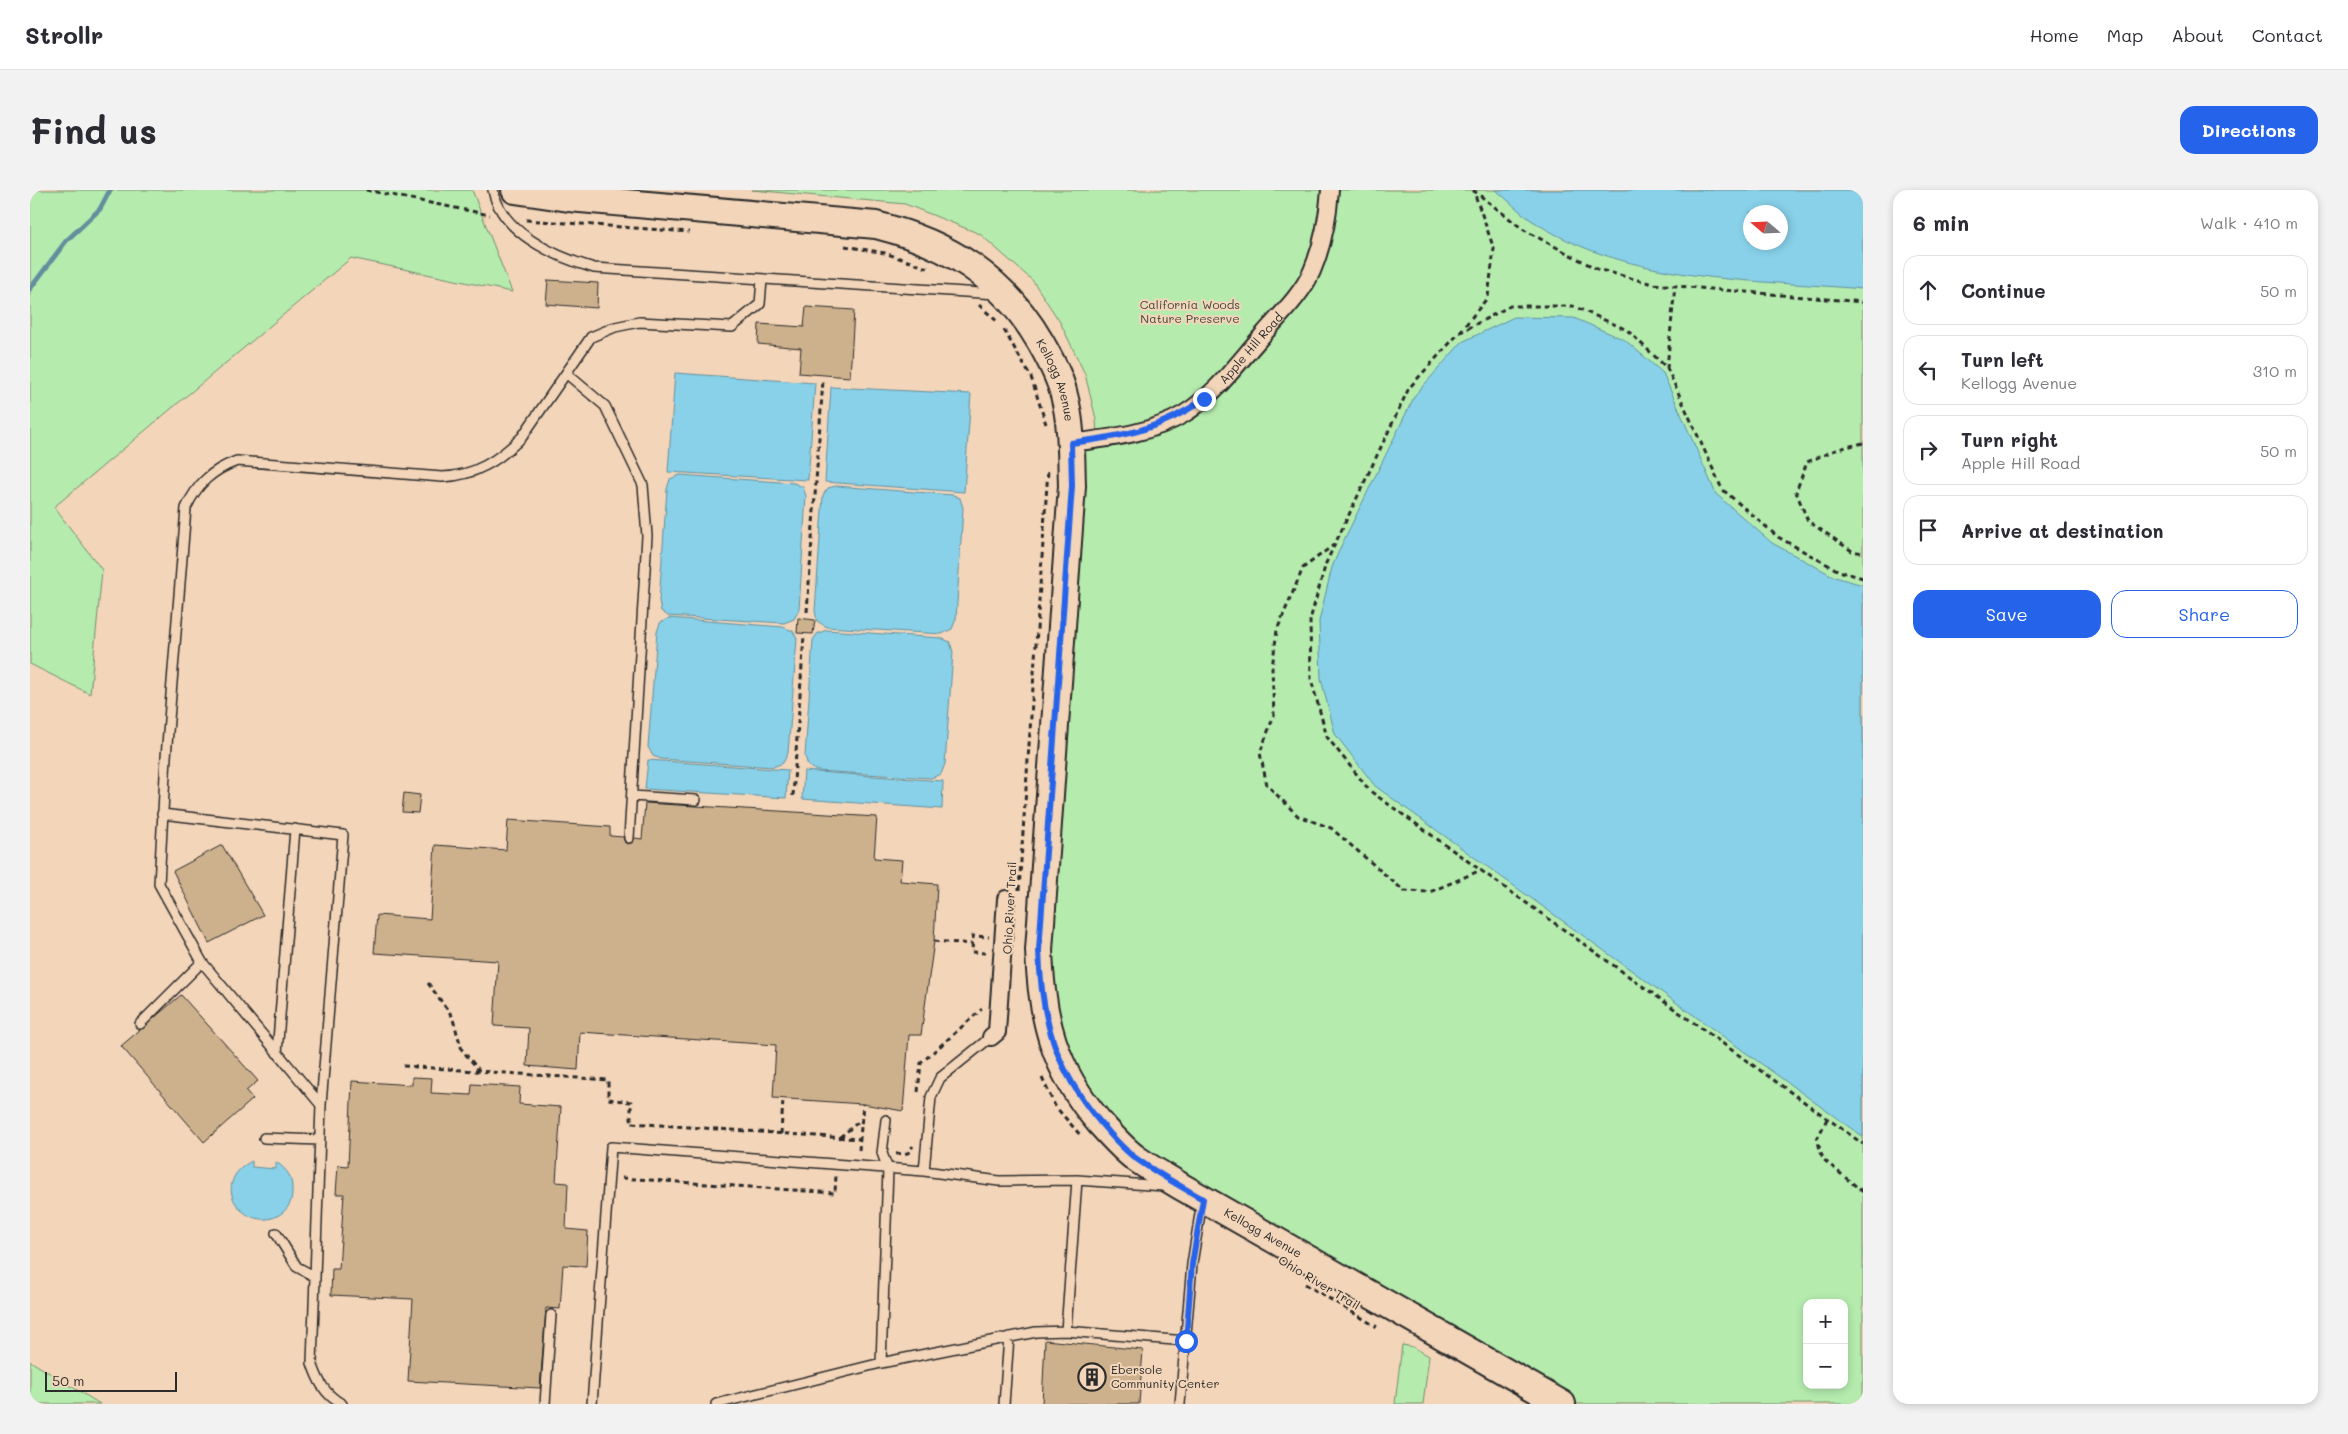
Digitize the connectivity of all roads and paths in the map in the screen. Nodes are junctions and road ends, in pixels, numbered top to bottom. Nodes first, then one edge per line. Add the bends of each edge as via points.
1 (492, 190) edge
2 (514, 190) edge
3 (1330, 190) edge
4 (1473, 190) edge
5 (762, 280) junction
6 (1675, 285) junction
7 (1005, 295) junction
8 (1863, 302) edge
9 (1459, 333) junction
10 (1667, 368) junction
11 (567, 374) junction
12 (823, 380) dead end
13 (1071, 443) junction
14 (1863, 443) edge
15 (1049, 462) dead end
16 (1335, 543) junction
17 (1863, 553) edge
18 (1863, 578) edge
19 (807, 612) dead end
20 (804, 636) dead end
21 (632, 796) junction
22 (793, 796) dead end
23 (696, 800) dead end
24 (162, 814) junction
25 (294, 829) junction
26 (629, 838) dead end
27 (1481, 870) junction
28 (1012, 897) joint
29 (934, 941) dead end
30 (973, 944) dead end
31 (202, 962) junction
32 (428, 983) dead end
33 (140, 1024) dead end
34 (992, 1037) joint
35 (277, 1053) junction
36 (403, 1066) dead end
37 (479, 1071) junction
38 (1041, 1074) dead end
39 (783, 1099) dead end
40 (863, 1104) dead end
41 (320, 1105) junction
42 (862, 1119) junction
43 (1827, 1119) junction
44 (886, 1120) dead end
45 (781, 1134) junction
46 (1081, 1137) dead end
47 (264, 1138) dead end
48 (840, 1138) junction
49 (860, 1139) junction
50 (319, 1140) junction
51 (1863, 1144) edge
52 (859, 1150) dead end
53 (888, 1169) junction
54 (924, 1171) junction
55 (836, 1175) dead end
56 (609, 1177) junction
57 (1077, 1180) junction
58 (1863, 1192) edge
59 (1192, 1193) junction
60 (276, 1233) dead end
61 (314, 1276) junction
62 (1300, 1282) dead end
63 (551, 1315) dead end
64 (1377, 1327) dead end
65 (1066, 1331) junction
66 (1009, 1337) junction
67 (1186, 1341) junction
68 (881, 1363) junction
69 (342, 1404) edge
70 (545, 1404) edge
71 (592, 1404) edge
72 (716, 1404) edge
73 (1004, 1404) edge
74 (1180, 1404) edge
75 (1562, 1404) edge

1 - 5 lane via 495,204 505,218 538,244 571,261 594,268
2 - 7 main road, Kellogg Avenue via 569,198 876,225 940,246 990,279
3 - 13 street, Apple Hill Road via 1322,246 1312,272 1297,296 1218,386 1183,414 1156,427 1126,436
4 - 6 path via 1524,230 1597,270 1653,284
4 - 9 path via 1494,249 1488,296
5 - 7 lane
5 - 11 lane via 760,304 732,328 639,322 615,327 591,337
6 - 8 path
6 - 10 path
7 - 13 main road, Kellogg Avenue via 1034,330 1049,358 1064,392
9 - 10 path via 1510,306 1574,306 1627,330
9 - 16 path via 1409,388
10 - 18 path via 1722,489 1778,537 1839,571
11 - 21 lane via 605,406 643,485 647,536
11 - 24 lane via 510,449 493,462 460,476 420,476 249,460 223,466 202,482 192,496 184,519
12 - 19 path
13 - 59 main road, Kellogg Avenue via 1072,486 1039,950 1045,1016 1064,1072 1081,1100 1114,1140 1134,1157
14 - 17 path via 1807,462 1796,492 1808,521 1852,551
15 - 28 path, Ohio River Trail
16 - 27 path via 1310,620 1311,679 1327,737 1370,791
16 - 27 path via 1304,568 1277,630 1272,668 1274,715 1260,753 1266,785 1298,816 1331,828 1404,891 1430,892
20 - 22 path
21 - 23 lane
21 - 26 lane
24 - 25 lane
24 - 31 lane via 159,884
25 - 35 lane
25 - 41 lane via 343,835
27 - 43 path
28 - 34 street via 997,1032
29 - 30 path
31 - 33 lane
31 - 35 lane
32 - 37 path via 452,1016 462,1050
34 - 54 lane via 940,1078 931,1097
35 - 41 lane
36 - 37 path
37 - 45 path via 608,1080 608,1099 631,1102 631,1124
38 - 46 path via 1055,1106
39 - 45 path
40 - 42 path
41 - 50 lane
42 - 48 path
42 - 49 path
43 - 51 path
43 - 58 path via 1818,1139 1823,1159
44 - 53 lane via 882,1153
45 - 48 path
47 - 50 lane
48 - 49 path
49 - 52 path
50 - 61 lane
53 - 54 lane
53 - 56 lane via 611,1147
53 - 68 lane
54 - 57 lane via 999,1181
55 - 56 path via 834,1193
56 - 71 lane
57 - 59 lane
57 - 65 lane
59 - 67 lane via 1192,1264
59 - 75 main road, Kellogg Avenue
60 - 61 lane via 296,1267
61 - 69 lane via 312,1363 327,1394
62 - 64 path, Ohio River Trail
63 - 70 lane
65 - 66 lane
65 - 67 lane
66 - 68 lane
66 - 73 lane
67 - 74 lane
68 - 72 lane

